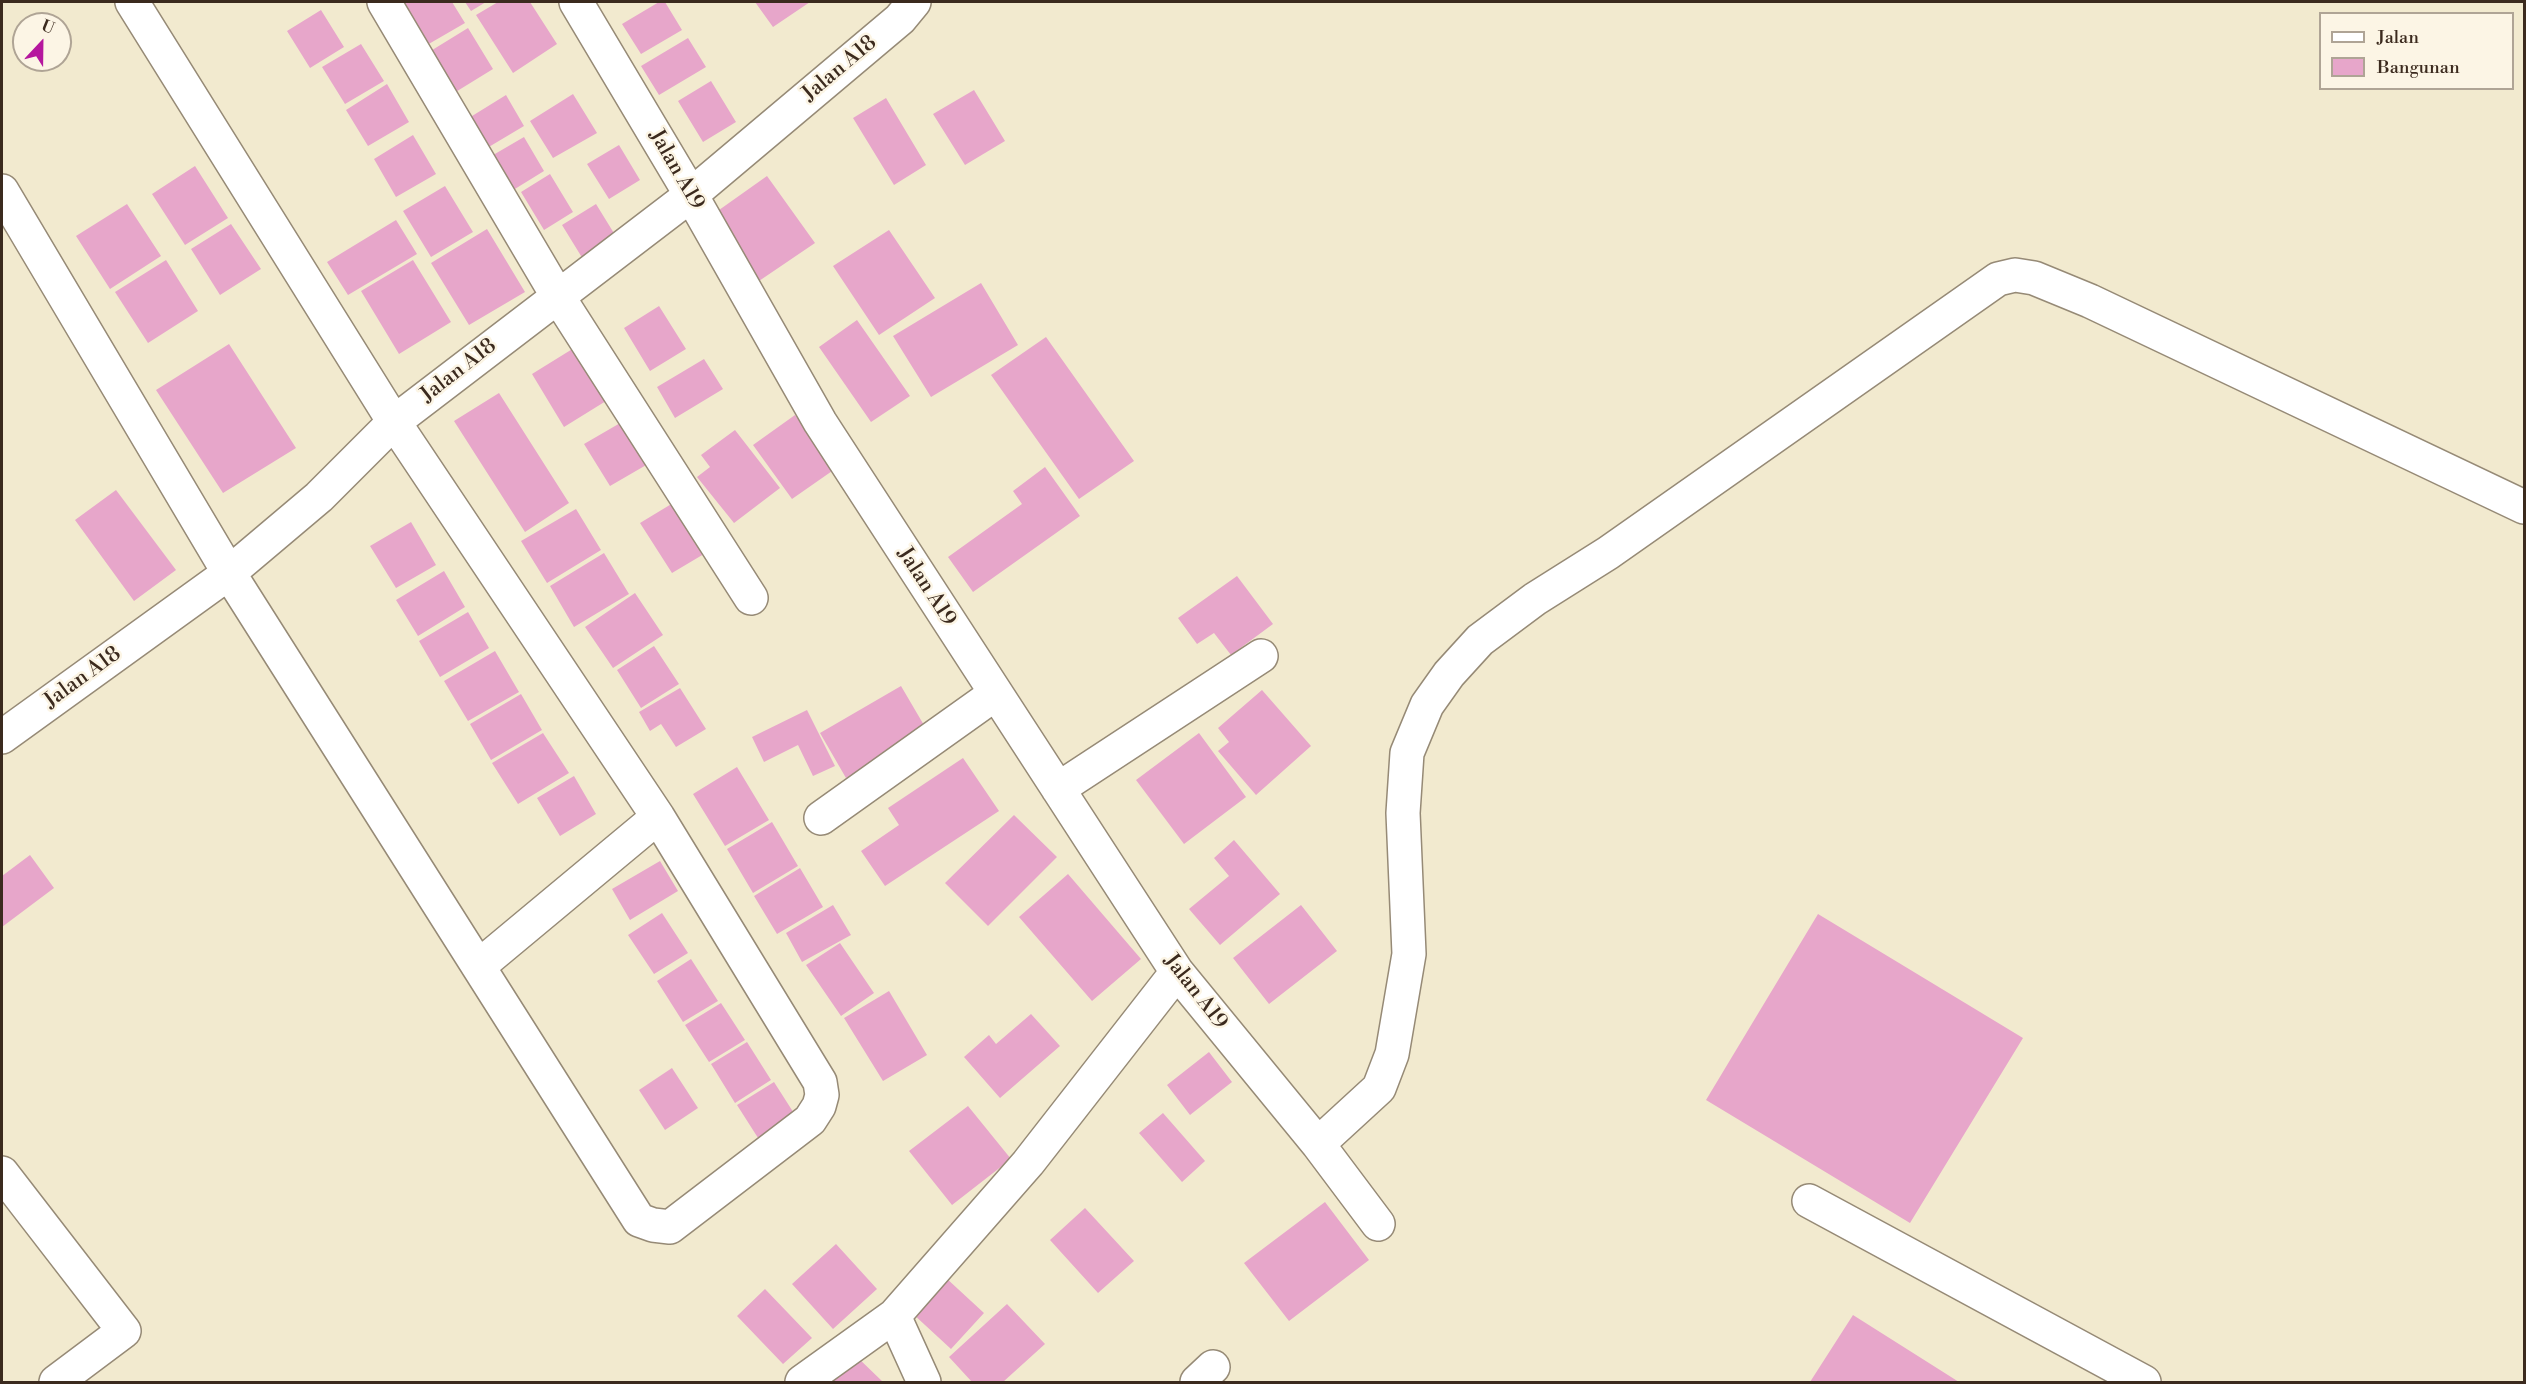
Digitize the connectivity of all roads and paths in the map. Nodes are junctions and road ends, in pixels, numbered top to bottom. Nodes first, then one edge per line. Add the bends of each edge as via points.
1 (132, 2) edge
2 (384, 2) edge
3 (576, 2) edge
4 (914, 2) edge
5 (2, 191) edge
6 (691, 195) junction
7 (557, 295) junction
8 (394, 422) junction
9 (2524, 507) edge
10 (229, 573) junction
11 (751, 598) dead end
12 (1261, 656) dead end
13 (995, 694) junction
14 (2, 737) edge
15 (1058, 789) junction
16 (658, 817) junction
17 (821, 818) dead end
18 (479, 966) junction
19 (1176, 972) junction
20 (1318, 1144) junction
21 (2, 1173) edge
22 (1809, 1200) dead end
23 (1378, 1224) dead end
24 (894, 1316) junction
25 (56, 1383) edge
26 (802, 1383) edge
27 (924, 1383) edge
28 (2144, 1383) edge

1 - 8 street
2 - 7 street
3 - 6 street, Jalan A19
4 - 6 street, Jalan A18 via 900,19
5 - 10 street
6 - 7 street, Jalan A18
6 - 13 street, Jalan A19 via 820,422
7 - 8 street, Jalan A18
7 - 11 street
8 - 10 street, Jalan A18 via 319,496
8 - 16 street
9 - 20 street via 2090,301 2034,278 1998,279 1608,553 1535,599 1480,640 1449,674 1427,705 1407,753 1403,813 1410,954 1392,1054 1380,1088
10 - 14 street, Jalan A18
10 - 18 street
12 - 15 street
13 - 15 street, Jalan A19
13 - 17 street
15 - 19 street, Jalan A19
16 - 18 street
16 - 18 street via 820,1082 822,1095 810,1120 670,1227 639,1220
19 - 20 street, Jalan A19
19 - 24 street via 1028,1163
20 - 23 street, Jalan A19
21 - 25 street via 124,1331
22 - 28 street
24 - 26 street
24 - 27 street

